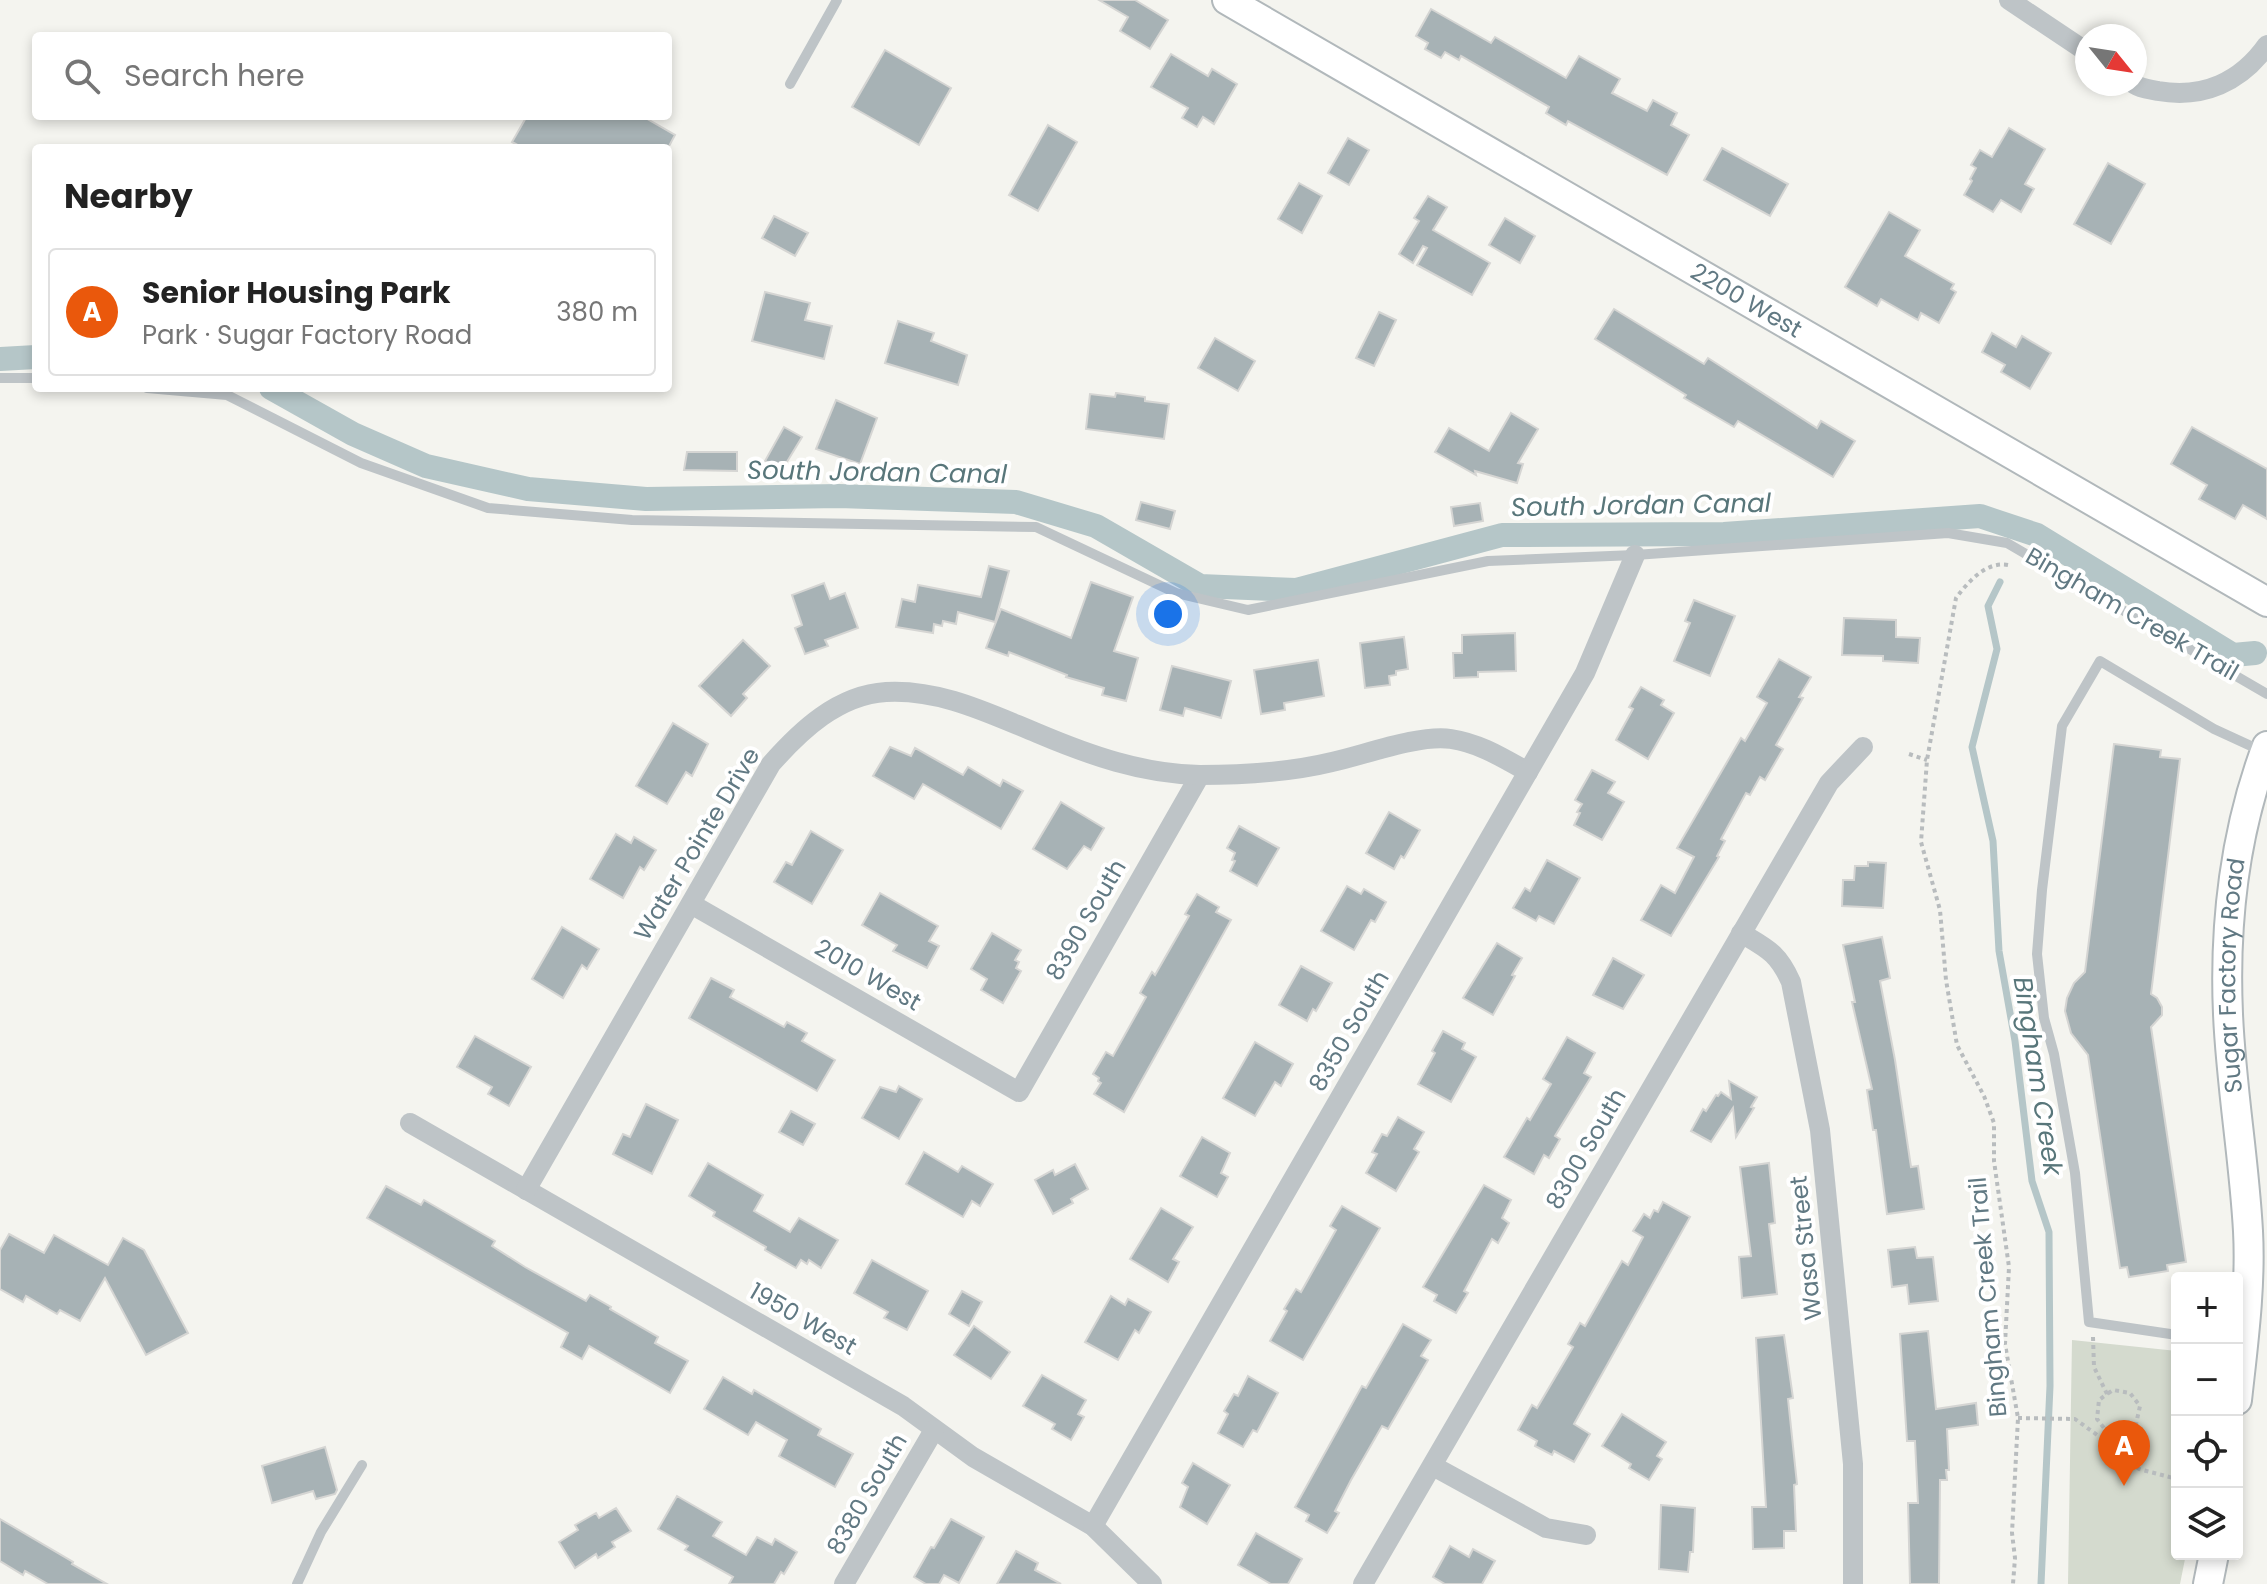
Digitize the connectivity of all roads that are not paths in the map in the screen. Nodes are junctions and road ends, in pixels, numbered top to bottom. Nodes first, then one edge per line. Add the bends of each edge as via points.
1 (837, 0) edge
2 (1227, 0) edge
3 (2009, 0) edge
4 (2075, 44) edge
5 (2267, 45) edge
6 (790, 84) dead end
7 (2147, 89) edge
8 (0, 378) edge
9 (32, 378) edge
10 (193, 392) edge
11 (1635, 555) junction
12 (2267, 602) edge
13 (2267, 694) edge
14 (1863, 747) dead end
15 (2266, 749) edge
16 (1528, 772) junction
17 (1200, 775) junction
18 (691, 904) junction
19 (1741, 933) junction
20 (1019, 1092) joint
21 (410, 1123) dead end
22 (526, 1190) junction
23 (2243, 1302) edge
24 (2171, 1334) edge
25 (934, 1430) junction
26 (362, 1465) dead end
27 (1433, 1466) junction
28 (1093, 1526) junction
29 (1586, 1535) dead end
30 (2213, 1560) edge
31 (297, 1584) edge
32 (844, 1584) edge
33 (1152, 1584) edge
34 (1363, 1584) edge
35 (1853, 1584) edge
36 (2208, 1584) edge

1 - 6 lane
2 - 12 street, 2200 West
3 - 4 street
5 - 7 street via 2254,64 2213,89 2177,94
8 - 9 lane
10 - 11 lane via 227,395 361,463 488,508 632,520 1036,527 1176,593 1248,610 1488,561
11 - 13 lane via 1948,533 2007,543
11 - 16 street, 8350 South via 1585,673
14 - 19 street, 8300 South via 1829,783
15 - 23 street, Sugar Factory Road via 2238,852 2227,953 2248,1233
15 - 24 lane via 2214,729 2100,661 2062,726 2037,954 2044,1018 2075,1173 2089,1322
16 - 17 street, Water Pointe Drive via 1472,743 1447,738 1291,769
16 - 28 street, 8350 South
17 - 18 street, Water Pointe Drive via 1113,763 947,698 883,692 853,700 796,736 771,764
17 - 20 street, 8390 South
18 - 20 street, 2010 West
18 - 22 street, Water Pointe Drive
19 - 27 street, 8300 South
19 - 35 street, Wasa Street via 1782,962 1791,982 1820,1130 1853,1464
21 - 22 street, 1950 West
22 - 25 street, 1950 West via 903,1406
25 - 28 street, 1950 West
25 - 32 street, 8380 South
26 - 31 lane
27 - 29 street via 1546,1528
27 - 34 street, 8300 South
28 - 33 street, 1950 West
30 - 36 street

